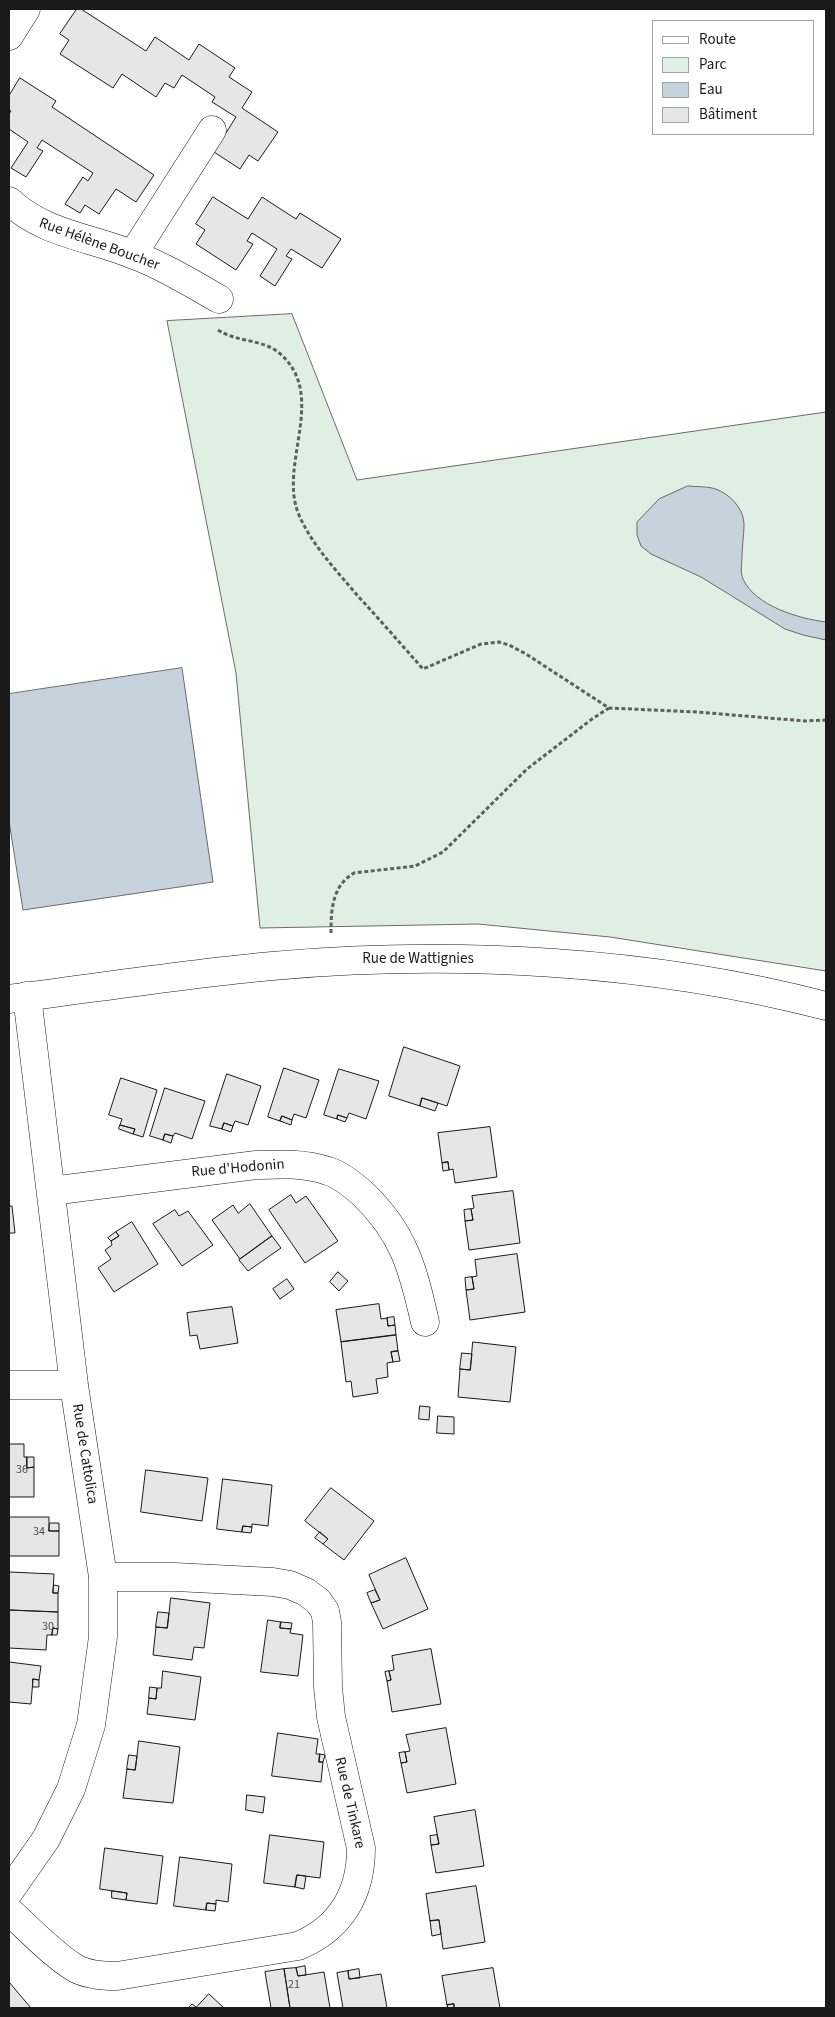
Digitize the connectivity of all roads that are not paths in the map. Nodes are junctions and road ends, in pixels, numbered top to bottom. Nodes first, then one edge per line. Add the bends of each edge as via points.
1 (26, 9) edge
2 (9, 36) edge
3 (212, 130) dead end
4 (9, 201) edge
5 (133, 254) junction
6 (219, 299) dead end
7 (18, 998) edge
8 (826, 1006) edge
9 (51, 1190) junction
10 (425, 1322) dead end
11 (9, 1385) edge
12 (74, 1385) junction
13 (103, 1577) junction
14 (9, 1892) edge
15 (9, 1911) edge

1 - 2 street
3 - 5 street
4 - 5 street, Rue Hélène Boucher via 34,221 54,230
5 - 6 street, Rue Hélène Boucher
7 - 8 street, Rue de Wattignies via 271,966 425,959 632,970
7 - 9 street, Rue de Cattolica
9 - 10 street, Rue d'Hodonin via 256,1165 290,1164 330,1172 350,1183 393,1228 417,1286
9 - 12 street, Rue de Cattolica
11 - 12 street
12 - 13 street, Rue de Cattolica
13 - 14 street, Rue de Cattolica via 101,1656 91,1725 83,1754 71,1788 46,1839
13 - 15 street, Rue de Tinkare via 273,1582 290,1585 318,1601 327,1622 331,1717 361,1848 357,1885 333,1924 311,1941 298,1946 117,1976 90,1974 76,1968

